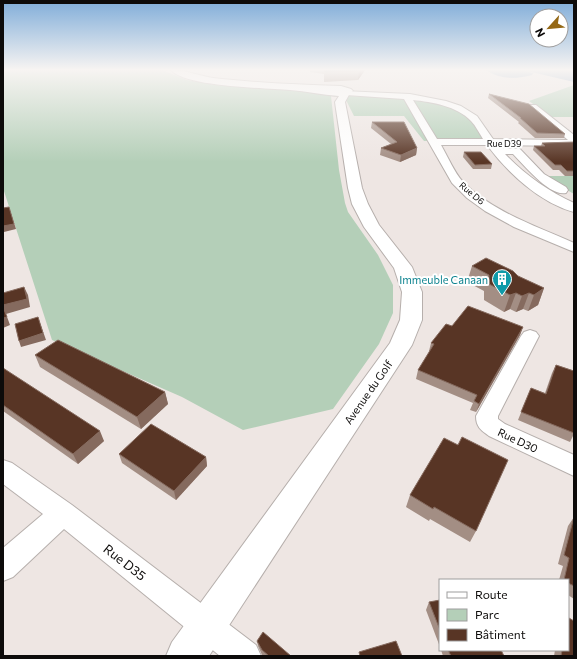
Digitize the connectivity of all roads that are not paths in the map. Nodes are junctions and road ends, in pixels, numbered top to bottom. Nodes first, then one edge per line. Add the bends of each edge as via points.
1 (341, 101) edge
2 (409, 101) edge
3 (426, 101) edge
4 (533, 107) edge
5 (574, 140) edge
6 (433, 142) junction
7 (574, 143) edge
8 (498, 148) junction
9 (574, 196) edge
10 (574, 202) edge
11 (574, 208) edge
12 (574, 248) edge
13 (530, 336) dead end
14 (574, 466) edge
15 (3, 470) edge
16 (63, 513) junction
17 (3, 567) edge
18 (206, 626) junction
19 (186, 656) edge
20 (245, 656) edge

1 - 18 main road, Avenue du Golf via 355,188 360,204 372,227 403,267 412,292 411,320 401,345
2 - 6 street, Rue D6
3 - 8 street via 468,114
4 - 5 street
6 - 8 street, Rue D39
6 - 12 street, Rue D6 via 458,183 471,195 519,224
7 - 8 street, Rue D39
8 - 9 street via 516,151 540,176
8 - 10 street via 542,186
8 - 11 street via 511,169 533,187
13 - 14 street, Rue D30 via 487,416 487,423
15 - 16 street, Rue D35
16 - 17 street
16 - 18 street, Rue D35
18 - 19 main road, Avenue du Golf
18 - 20 street, Rue D35

